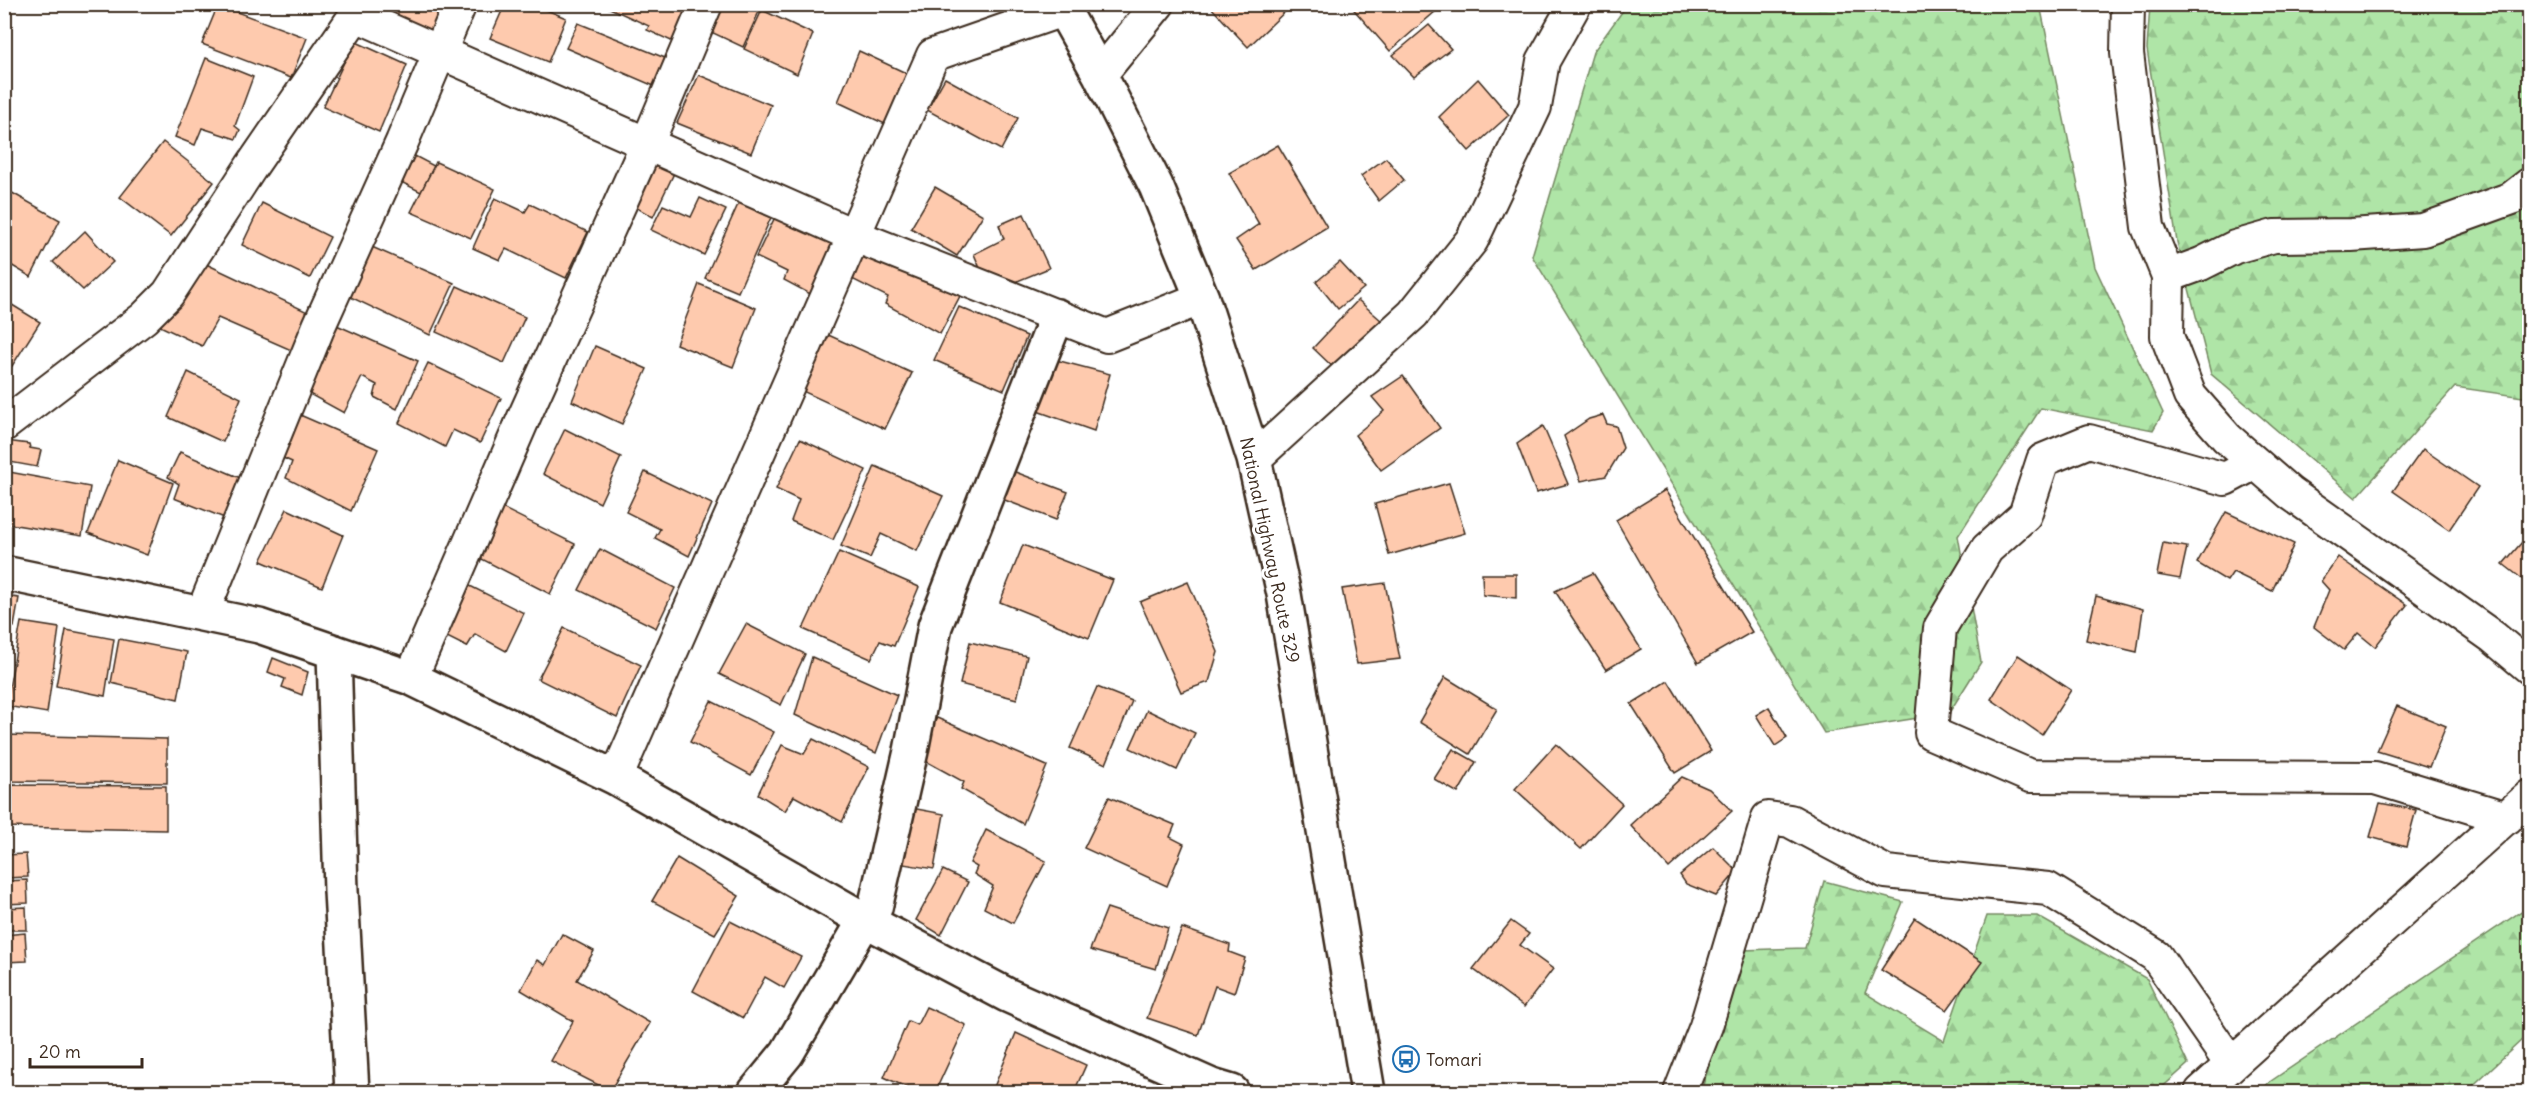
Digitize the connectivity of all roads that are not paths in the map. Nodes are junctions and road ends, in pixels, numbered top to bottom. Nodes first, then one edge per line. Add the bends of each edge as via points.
1 (460, 4) edge
2 (706, 4) edge
3 (1158, 4) edge
4 (1575, 4) edge
5 (2128, 4) edge
6 (1061, 7) edge
7 (359, 10) edge
8 (441, 52) junction
9 (1100, 75) junction
10 (647, 144) junction
11 (2529, 184) edge
12 (855, 236) junction
13 (2168, 276) junction
14 (1202, 298) junction
15 (1057, 316) junction
16 (4, 425) edge
17 (1254, 459) junction
18 (2255, 463) junction
19 (4, 573) edge
20 (202, 614) junction
21 (334, 652) junction
22 (2529, 668) edge
23 (411, 678) junction
24 (616, 778) junction
25 (2529, 796) edge
26 (2507, 818) junction
27 (865, 920) junction
28 (2231, 1064) junction
29 (1218, 1090) edge
30 (352, 1092) edge
31 (755, 1092) edge
32 (1368, 1092) edge
33 (1680, 1092) edge
34 (2201, 1092) edge

1 - 8 street
2 - 10 street
3 - 9 street
4 - 17 street via 1543,62 1535,106 1472,240 1413,314
5 - 13 street via 2127,53 2148,227
6 - 9 main road, National Highway Route 329
6 - 12 street via 933,55
7 - 8 street
7 - 16 street via 168,294 144,318
8 - 10 street
8 - 20 street via 320,326
9 - 14 main road, National Highway Route 329 via 1156,186
10 - 12 street
10 - 23 street
11 - 13 street via 2512,198 2423,230 2274,236 2235,247
12 - 15 street
12 - 24 street
13 - 18 street via 2167,336 2190,396
14 - 15 street via 1107,336
14 - 17 main road, National Highway Route 329
15 - 27 main road via 935,626 875,908
17 - 32 main road, National Highway Route 329 via 1284,594
18 - 22 street via 2290,493 2493,637
18 - 26 street via 2225,479 2089,441 2043,460 2025,515 1987,549 1940,628 1931,733 2030,776 2374,778
19 - 20 main road
20 - 21 main road via 259,626
21 - 23 main road
21 - 30 main road
23 - 24 main road
24 - 27 main road
25 - 26 street
26 - 28 street
27 - 29 main road via 1007,995
27 - 31 main road via 788,1053
28 - 33 street via 2157,956 2048,889 1886,872 1790,821 1768,818 1706,1026
28 - 34 street

